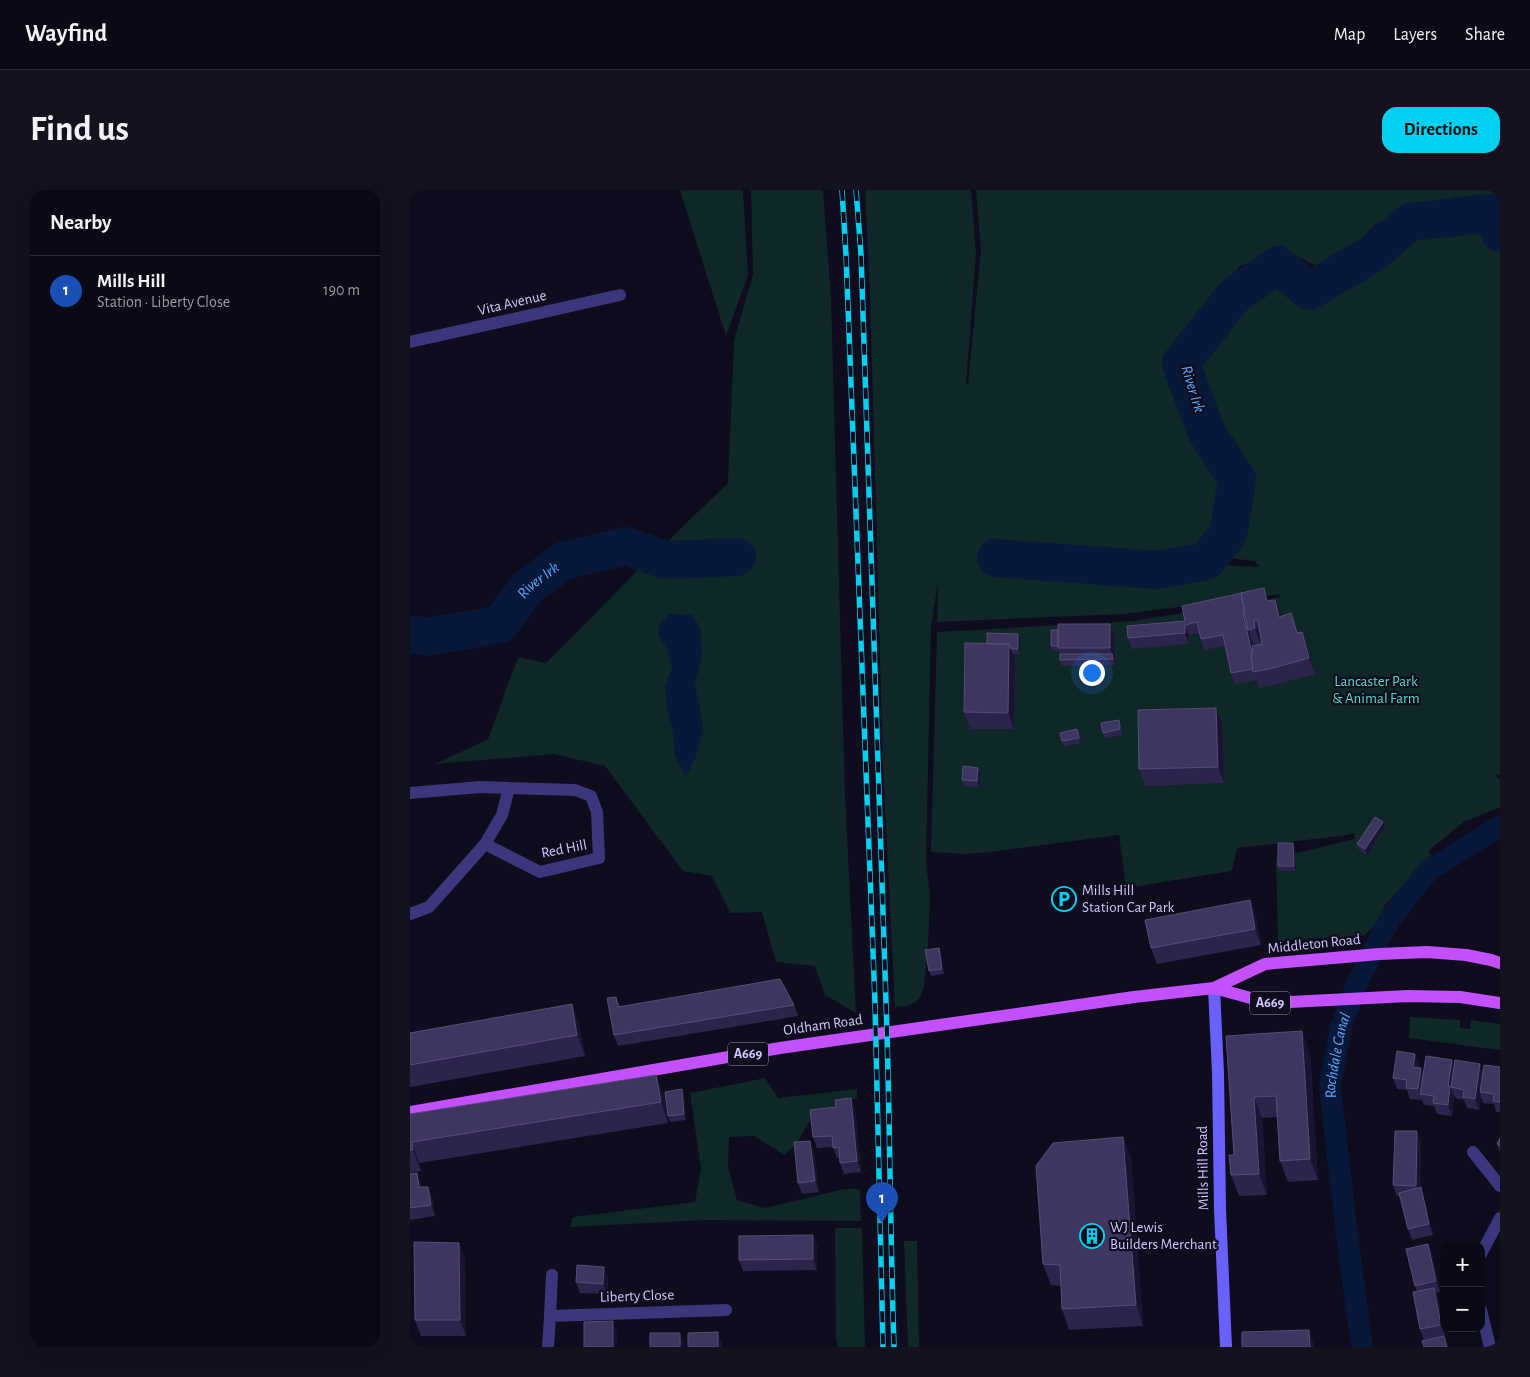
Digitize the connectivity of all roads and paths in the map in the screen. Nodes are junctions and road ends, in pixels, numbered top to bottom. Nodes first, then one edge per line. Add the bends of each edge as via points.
1 (620, 295) dead end
2 (410, 342) edge
3 (509, 788) junction
4 (410, 793) edge
5 (485, 844) junction
6 (410, 914) edge
7 (1500, 964) edge
8 (1214, 988) junction
9 (1500, 1003) edge
10 (410, 1112) edge
11 (1473, 1152) dead end
12 (1500, 1186) edge
13 (1500, 1218) edge
14 (1485, 1246) edge
15 (552, 1275) dead end
16 (726, 1310) dead end
17 (550, 1316) junction
18 (1485, 1326) edge
19 (548, 1347) edge
20 (1226, 1347) edge
21 (1490, 1347) edge

1 - 2 street, Vita Avenue
3 - 4 street
3 - 5 street via 502,815
3 - 5 street, Red Hill via 574,790 591,796 597,812 599,858 540,872
5 - 6 street via 430,908
7 - 8 main road, Middleton Road / A669 via 1466,955 1427,952 1323,958 1265,964
8 - 9 main road, A669 via 1269,1003 1408,996 1460,997
8 - 10 main road, Oldham Road / A669 via 780,1048
8 - 20 street, Mills Hill Road
11 - 12 street
13 - 14 street
15 - 17 street
16 - 17 street, Liberty Close
17 - 19 street
18 - 21 street

